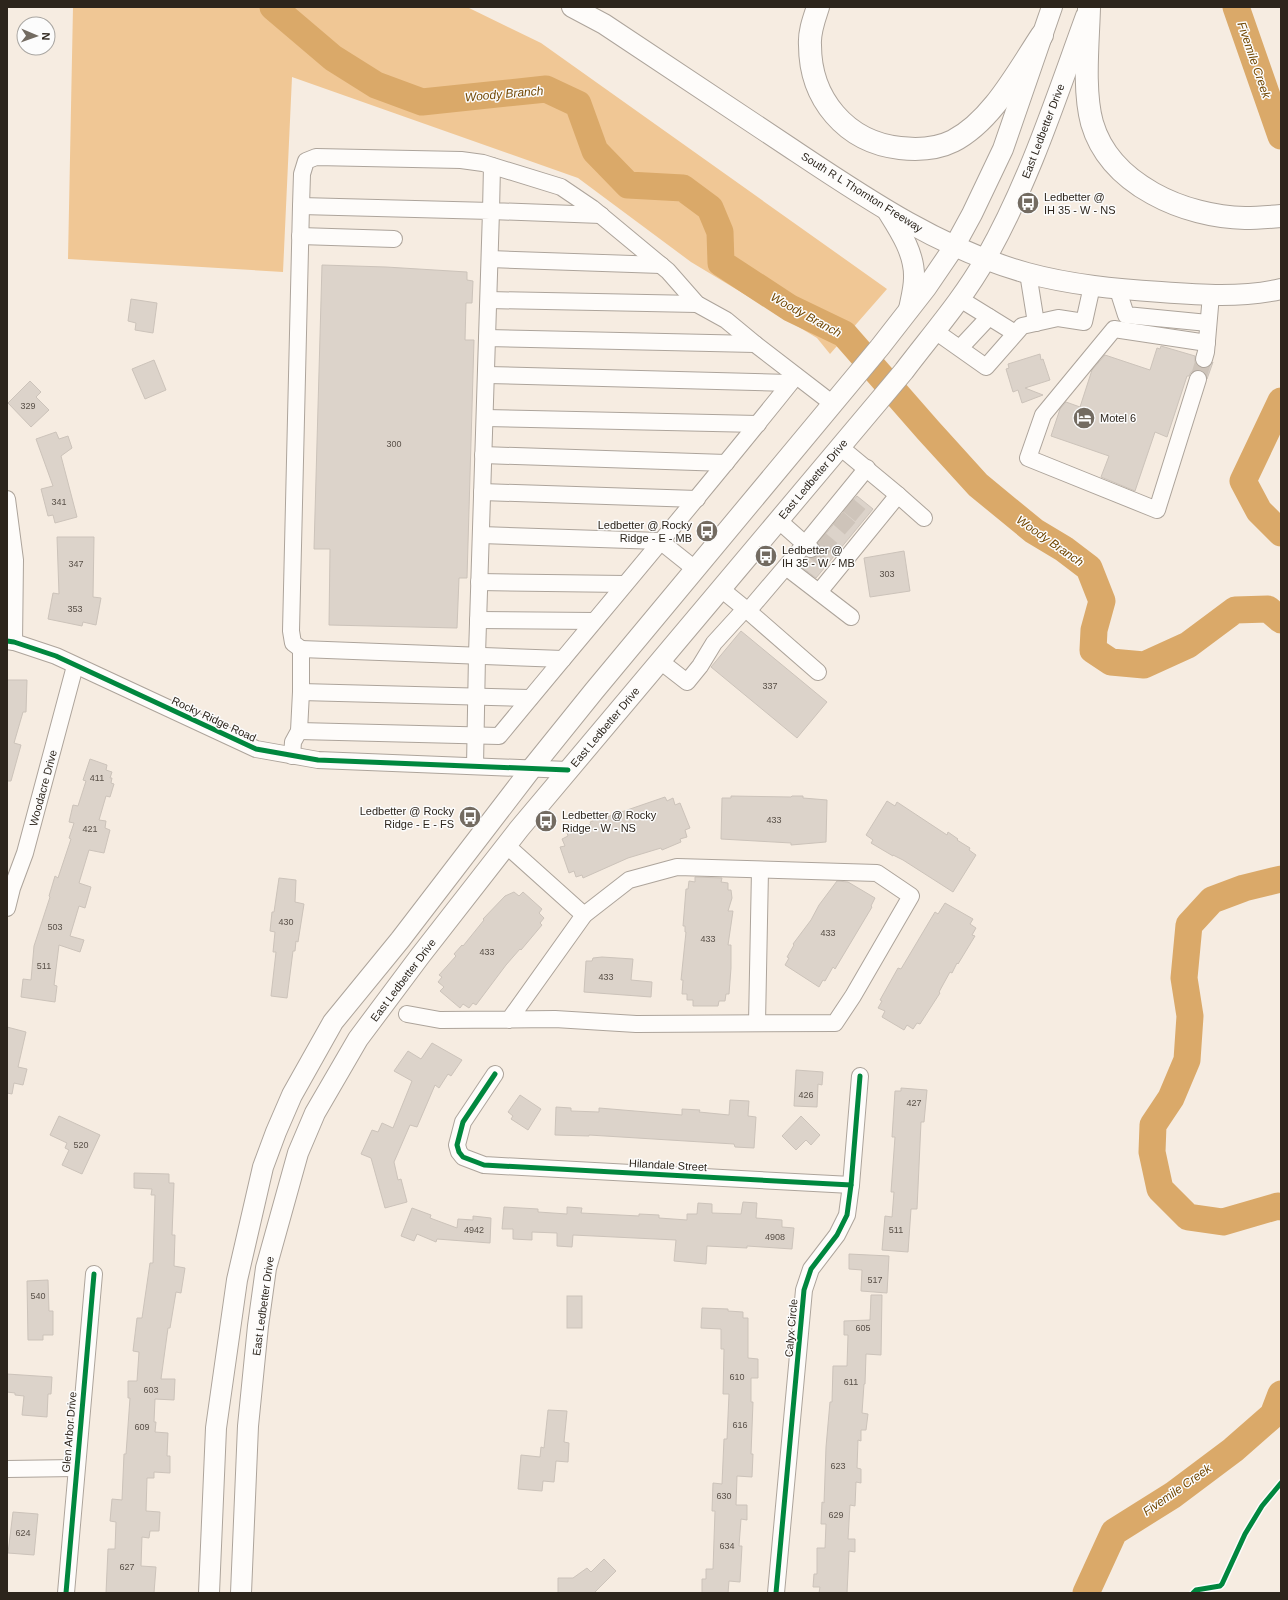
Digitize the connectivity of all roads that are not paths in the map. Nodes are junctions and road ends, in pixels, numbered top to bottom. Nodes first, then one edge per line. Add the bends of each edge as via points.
1 (572, 7) edge
2 (818, 7) edge
3 (1052, 7) edge
4 (1089, 7) edge
5 (1042, 36) junction
6 (492, 166) junction
7 (301, 206) junction
8 (887, 210) junction
9 (491, 211) junction
10 (601, 215) junction
11 (1275, 217) edge
12 (300, 236) junction
13 (394, 239) dead end
14 (954, 247) junction
15 (490, 259) junction
16 (986, 259) junction
17 (661, 265) junction
18 (1028, 273) junction
19 (1092, 286) junction
20 (1118, 290) junction
21 (1276, 290) edge
22 (1211, 295) junction
23 (960, 299) junction
24 (489, 300) junction
25 (698, 304) junction
26 (908, 312) junction
27 (989, 317) junction
28 (1036, 323) junction
29 (1208, 323) junction
30 (935, 330) junction
31 (1015, 333) junction
32 (488, 338) junction
33 (1207, 343) junction
34 (755, 344) junction
35 (960, 348) junction
36 (1204, 359) tunnel mouth
37 (487, 375) junction
38 (1198, 379) tunnel mouth
39 (793, 380) junction
40 (837, 399) junction
41 (485, 418) junction
42 (758, 424) junction
43 (814, 426) junction
44 (840, 447) junction
45 (483, 455) junction
46 (726, 463) junction
47 (866, 468) junction
48 (482, 492) junction
49 (898, 495) junction
50 (7, 499) edge
51 (697, 499) junction
52 (924, 518) dead end
53 (778, 520) junction
54 (9, 535) edge
55 (481, 535) junction
56 (660, 541) junction
57 (812, 541) junction
58 (786, 567) junction
59 (695, 569) junction
60 (479, 582) junction
61 (625, 584) junction
62 (721, 589) junction
63 (819, 592) junction
64 (746, 610) junction
65 (851, 617) dead end
66 (478, 620) junction
67 (594, 621) junction
68 (11, 642) edge
69 (301, 649) junction
70 (477, 655) junction
71 (563, 659) junction
72 (660, 661) junction
73 (75, 666) junction
74 (818, 672) dead end
75 (301, 692) junction
76 (476, 697) junction
77 (530, 698) junction
78 (299, 731) junction
79 (475, 735) junction
80 (292, 756) junction
81 (475, 766) junction
82 (532, 768) junction
83 (568, 770) junction
84 (506, 845) junction
85 (760, 870) junction
86 (10, 888) edge
87 (7, 908) edge
88 (584, 915) junction
89 (407, 1014) dead end
90 (509, 1020) junction
91 (333, 1022) junction
92 (757, 1024) junction
93 (358, 1039) junction
94 (495, 1074) dead end
95 (860, 1076) dead end
96 (851, 1185) junction
97 (94, 1274) dead end
98 (231, 1317) junction
99 (258, 1326) junction
100 (76, 1468) junction
101 (7, 1469) edge
102 (66, 1593) edge
103 (209, 1593) edge
104 (241, 1593) edge
105 (776, 1593) edge

1 - 8 main road, South R L Thornton Freeway via 604,24
2 - 5 highway via 812,23 809,44 818,90 830,110 847,127 866,139 886,147 930,148 952,141 970,131 997,101
3 - 5 main road
4 - 11 highway via 1088,100 1092,123 1114,164 1131,180 1150,192 1196,210 1244,218
4 - 16 main road, East Ledbetter Drive via 1033,161
5 - 14 main road via 1003,149
6 - 7 street via 461,160 316,157 306,161 302,174
6 - 9 street
6 - 10 street via 561,187
7 - 9 street
7 - 12 street
8 - 14 main road, South R L Thornton Freeway
8 - 26 main road via 904,237 911,257 914,277
9 - 10 street
9 - 15 street
10 - 17 street
12 - 13 street
12 - 69 street via 291,630 293,643
14 - 16 main road, South R L Thornton Freeway
14 - 26 main road
15 - 17 street
15 - 24 street
16 - 18 main road, South R L Thornton Freeway
16 - 23 main road, East Ledbetter Drive
17 - 25 street
18 - 19 main road, South R L Thornton Freeway
18 - 28 street
19 - 20 main road, South R L Thornton Freeway
19 - 28 street via 1084,322 1058,318
20 - 22 main road, South R L Thornton Freeway
20 - 29 street via 1126,315
21 - 22 main road, South R L Thornton Freeway
22 - 29 street
23 - 27 street
23 - 30 main road, East Ledbetter Drive
24 - 25 street
24 - 32 street
25 - 34 street via 726,320
26 - 40 main road
27 - 31 street
27 - 35 street
28 - 31 street via 1022,326
29 - 33 street
30 - 35 street
30 - 44 main road, East Ledbetter Drive
31 - 35 street via 986,367
32 - 34 street
32 - 37 street
33 - 36 street
33 - 38 street via 1114,329 1043,414 1028,458 1157,510
34 - 39 street
37 - 39 street
37 - 41 street
39 - 40 street
39 - 42 street
40 - 43 main road
41 - 42 street
41 - 45 street
42 - 46 street
43 - 44 main road
43 - 59 main road
44 - 47 street
44 - 53 main road, East Ledbetter Drive
45 - 46 street
45 - 48 street
46 - 51 street
47 - 49 street
47 - 57 street via 845,502
48 - 51 street
48 - 55 street
49 - 52 street
49 - 63 street via 858,535 837,561
50 - 54 street
51 - 56 street
53 - 57 street
53 - 62 main road, East Ledbetter Drive
54 - 68 street via 15,560
55 - 56 street
55 - 60 street
56 - 59 street
56 - 61 street
57 - 58 street
58 - 63 street
58 - 64 street
59 - 62 main road
59 - 82 main road
60 - 61 street
60 - 66 street
61 - 67 street
62 - 64 street
62 - 72 main road, East Ledbetter Drive
63 - 65 street
64 - 72 street via 714,643 687,682
64 - 74 street
66 - 67 street
66 - 70 street
67 - 71 street
68 - 73 street, Rocky Ridge Road via 56,656
69 - 70 street
69 - 75 street
70 - 71 street
70 - 76 street
71 - 77 street
72 - 83 main road, East Ledbetter Drive
73 - 80 street, Rocky Ridge Road via 256,749
73 - 86 street, Woodacre Drive via 25,853
75 - 76 street
75 - 78 street
76 - 77 street
76 - 79 street
77 - 79 street via 499,736
78 - 79 street
78 - 80 street via 293,742
79 - 81 street
80 - 81 street, Rocky Ridge Road via 318,760
81 - 82 street, Rocky Ridge Road
82 - 83 street, Rocky Ridge Road
82 - 91 main road via 400,940
83 - 84 main road, East Ledbetter Drive
84 - 88 street
84 - 93 main road, East Ledbetter Drive
85 - 88 street via 677,867 629,880
85 - 92 street
85 - 92 street via 877,873 911,896 835,1023
86 - 87 street, Woodacre Drive
88 - 90 street
89 - 90 street via 440,1020
90 - 92 street
91 - 93 main road
91 - 98 main road via 292,1095 263,1167 240,1265
93 - 99 main road, East Ledbetter Drive via 315,1113 298,1153 266,1268
94 - 96 street, Hilandale Street via 463,1122 457,1145 463,1157 484,1165
95 - 96 street, Calyx Circle
96 - 105 street, Calyx Circle via 847,1215 837,1235 811,1269 804,1290
97 - 100 street, Glen Arbor Drive
98 - 99 main road
98 - 103 main road via 216,1428
99 - 104 main road, East Ledbetter Drive via 248,1426
100 - 101 street
100 - 102 street, Glen Arbor Drive

